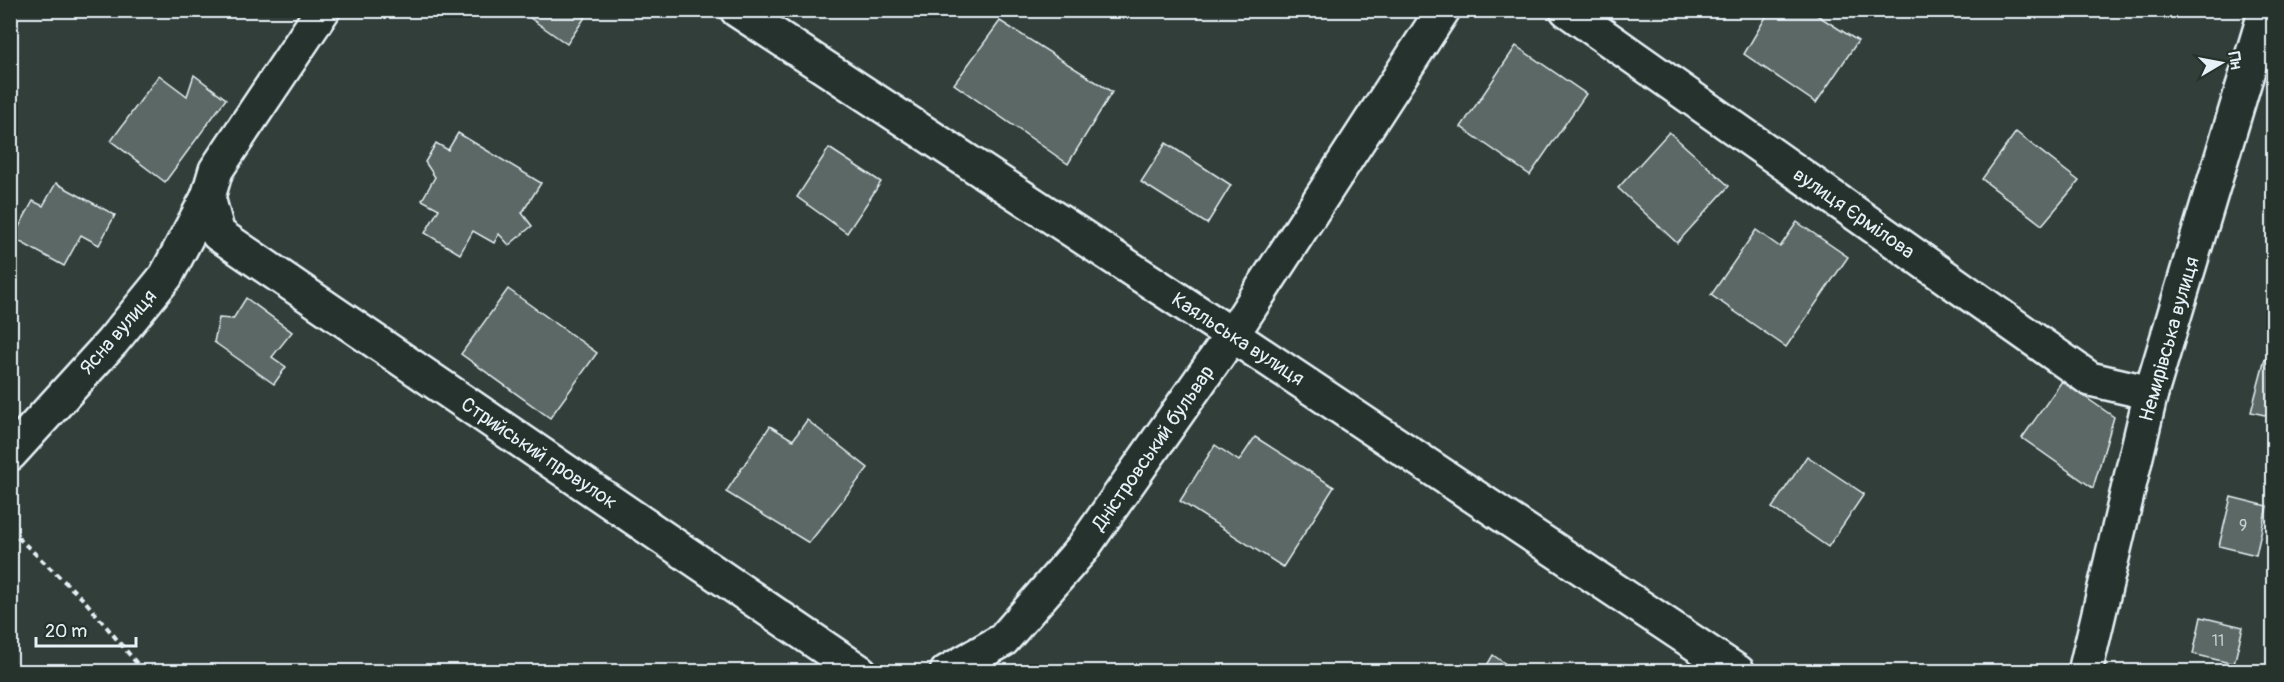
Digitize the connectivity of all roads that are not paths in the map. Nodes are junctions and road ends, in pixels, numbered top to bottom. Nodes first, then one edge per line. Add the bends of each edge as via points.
1 (323, 10) edge
2 (737, 10) edge
3 (1443, 10) edge
4 (1567, 10) edge
5 (2266, 10) edge
6 (208, 197) junction
7 (1232, 335) junction
8 (2151, 393) junction
9 (10, 454) edge
10 (860, 672) edge
11 (947, 672) edge
12 (1738, 672) edge
13 (2085, 672) edge

1 - 6 street, Ясна вулиця via 216,170
2 - 7 street, Каяльська вулиця
3 - 7 street, Дністровський бульвар
4 - 8 street, вулиця Єрмілова via 2090,379
5 - 8 street, Немирівська вулиця
6 - 9 street, Ясна вулиця via 166,276
6 - 10 street, Стрийський провулок via 218,234
7 - 11 street, Дністровський бульвар via 1082,549 1003,640
7 - 12 street, Каяльська вулиця
8 - 13 street, Немирівська вулиця

